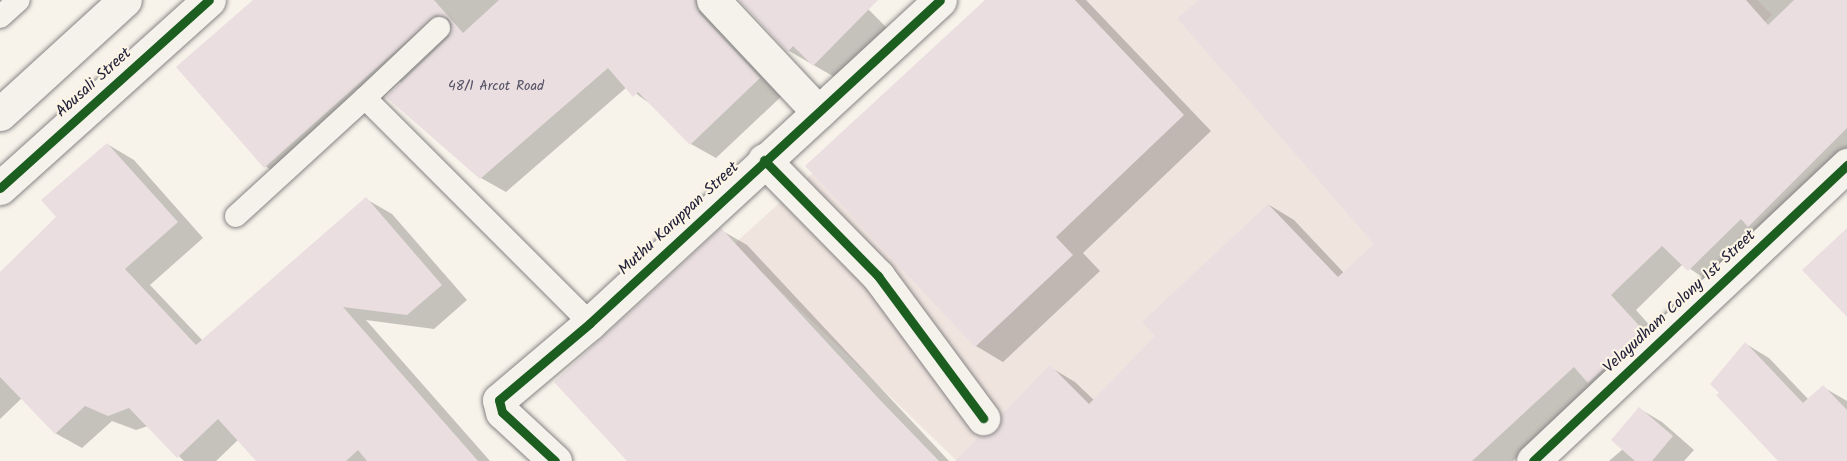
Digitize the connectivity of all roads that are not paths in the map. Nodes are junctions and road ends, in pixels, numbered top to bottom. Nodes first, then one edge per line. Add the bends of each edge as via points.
1 (19, 0) edge
2 (125, 0) edge
3 (209, 0) edge
4 (713, 0) edge
5 (940, 0) edge
6 (0, 17) edge
7 (439, 28) dead end
8 (365, 98) junction
9 (818, 112) junction
10 (0, 114) edge
11 (764, 160) junction
12 (1847, 165) edge
13 (0, 188) edge
14 (236, 216) dead end
15 (590, 323) junction
16 (983, 418) dead end
17 (555, 461) edge
18 (1533, 461) edge

1 - 6 lane
2 - 10 street
3 - 13 street, Abusali Street
4 - 9 street
5 - 9 street, Muthu Karuppan Street
7 - 8 lane
8 - 14 lane
8 - 15 lane
9 - 11 street, Muthu Karuppan Street
11 - 15 street, Muthu Karuppan Street
11 - 16 street via 878,276
12 - 18 street, Velayudham Colony 1st Street
15 - 17 street, Muthu Karuppan Street via 499,400 502,412

